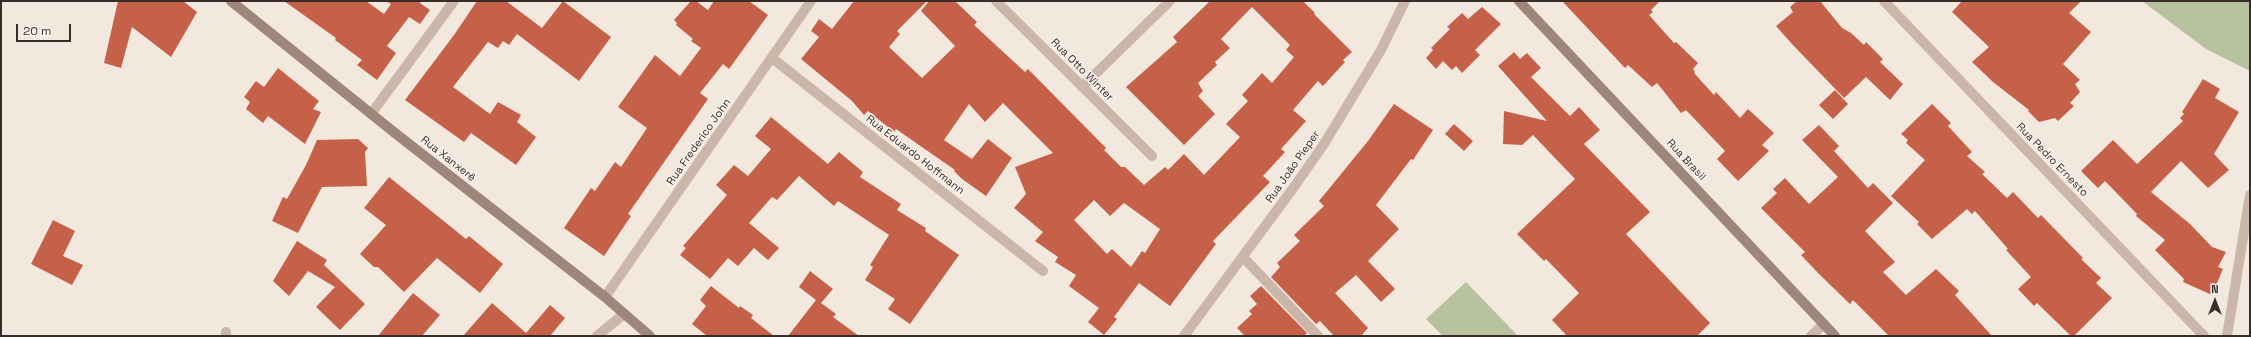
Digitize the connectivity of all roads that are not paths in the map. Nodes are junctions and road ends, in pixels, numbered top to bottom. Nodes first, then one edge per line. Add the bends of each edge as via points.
1 (231, 1) edge
2 (454, 1) edge
3 (811, 1) edge
4 (996, 1) edge
5 (1170, 1) edge
6 (1405, 1) edge
7 (1518, 1) edge
8 (1884, 1) edge
9 (772, 58) junction
10 (1082, 87) junction
11 (371, 114) junction
12 (1152, 156) dead end
13 (2250, 195) edge
14 (1243, 257) junction
15 (1043, 272) dead end
16 (605, 297) junction
17 (624, 314) junction
18 (1824, 324) junction
19 (597, 336) edge
20 (650, 336) edge
21 (1184, 336) edge
22 (1318, 336) edge
23 (1811, 336) edge
24 (1835, 336) edge
25 (2204, 336) edge
26 (2227, 336) edge

1 - 11 street, Rua Xanxerê
2 - 11 street
3 - 9 street, Rua Frederico John
4 - 10 street, Rua Otto Winter
5 - 10 street
6 - 14 street, Rua João Pieper via 1349,105 1294,188
7 - 18 street, Rua Brasil
8 - 25 street, Rua Pedro Ernesto
9 - 15 street, Rua Eduardo Hoffmann
9 - 16 street, Rua Frederico John
10 - 12 street, Rua Otto Winter
11 - 16 street, Rua Xanxerê
13 - 26 street
14 - 21 street, Rua João Pieper
14 - 22 street
16 - 17 street, Rua Xanxerê
17 - 19 street
17 - 20 street, Rua Xanxerê
18 - 23 street
18 - 24 street, Rua Brasil

